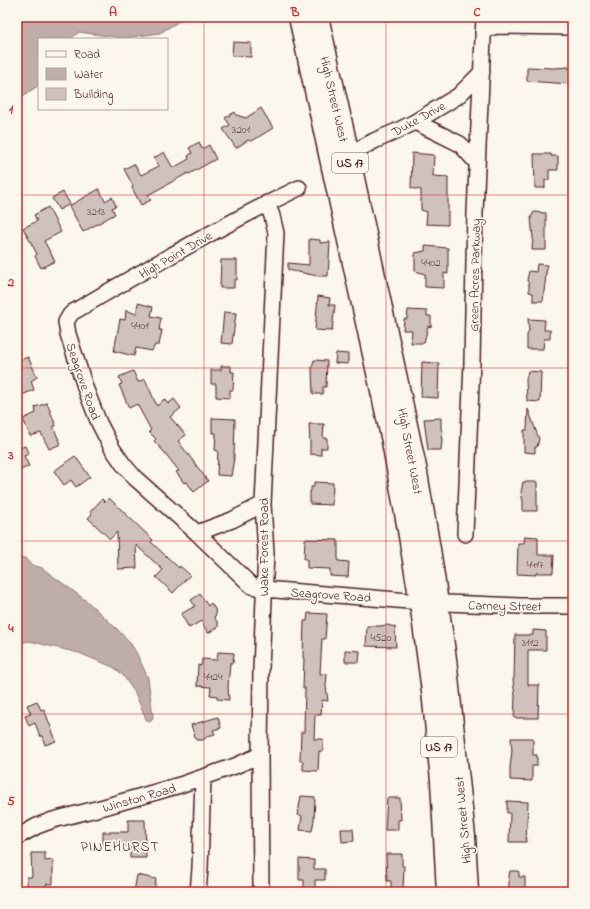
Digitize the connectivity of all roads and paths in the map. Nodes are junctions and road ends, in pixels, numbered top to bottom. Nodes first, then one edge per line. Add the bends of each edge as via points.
1 (300, 17) edge
2 (317, 17) edge
3 (484, 17) edge
4 (573, 27) edge
5 (483, 33) junction
6 (482, 72) junction
7 (415, 122) junction
8 (348, 155) junction
9 (477, 163) junction
10 (299, 188) dead end
11 (267, 203) junction
12 (68, 334) joint
13 (263, 504) junction
14 (197, 533) junction
15 (465, 534) dead end
16 (264, 589) junction
17 (429, 603) junction
18 (573, 606) edge
19 (260, 755) junction
20 (204, 778) junction
21 (17, 836) edge
22 (198, 892) edge
23 (261, 892) edge
24 (448, 892) edge
25 (467, 892) edge

1 - 17 main road, High Street West / US 17 via 409,530
2 - 8 main road, High Street West / US 17
3 - 5 street, Green Acres Parkway
4 - 5 street via 496,26
5 - 6 street, Green Acres Parkway
6 - 7 street, Duke Drive via 458,96
6 - 9 street, Green Acres Parkway
7 - 8 street, Duke Drive
7 - 9 street via 460,144
8 - 17 main road, High Street West / US 17 via 415,467 430,555
9 - 15 street, Green Acres Parkway
10 - 11 street, High Point Drive
11 - 12 street, High Point Drive via 73,312 66,322
11 - 13 street, Wake Forest Road via 276,233
12 - 14 street, Seagrove Road via 91,403 112,448 135,478
13 - 14 street via 232,520
13 - 16 street, Wake Forest Road via 266,553
14 - 16 street, Seagrove Road via 252,586
16 - 17 street, Seagrove Road
16 - 19 street, Wake Forest Road
17 - 18 street, Carney Street
17 - 24 main road, High Street West / US 17 via 432,691 442,781
17 - 25 main road, High Street West / US 17 via 446,667 464,836
19 - 20 street, Winston Road
19 - 23 street, Wake Forest Road
20 - 21 street, Winston Road via 53,820
20 - 22 street

